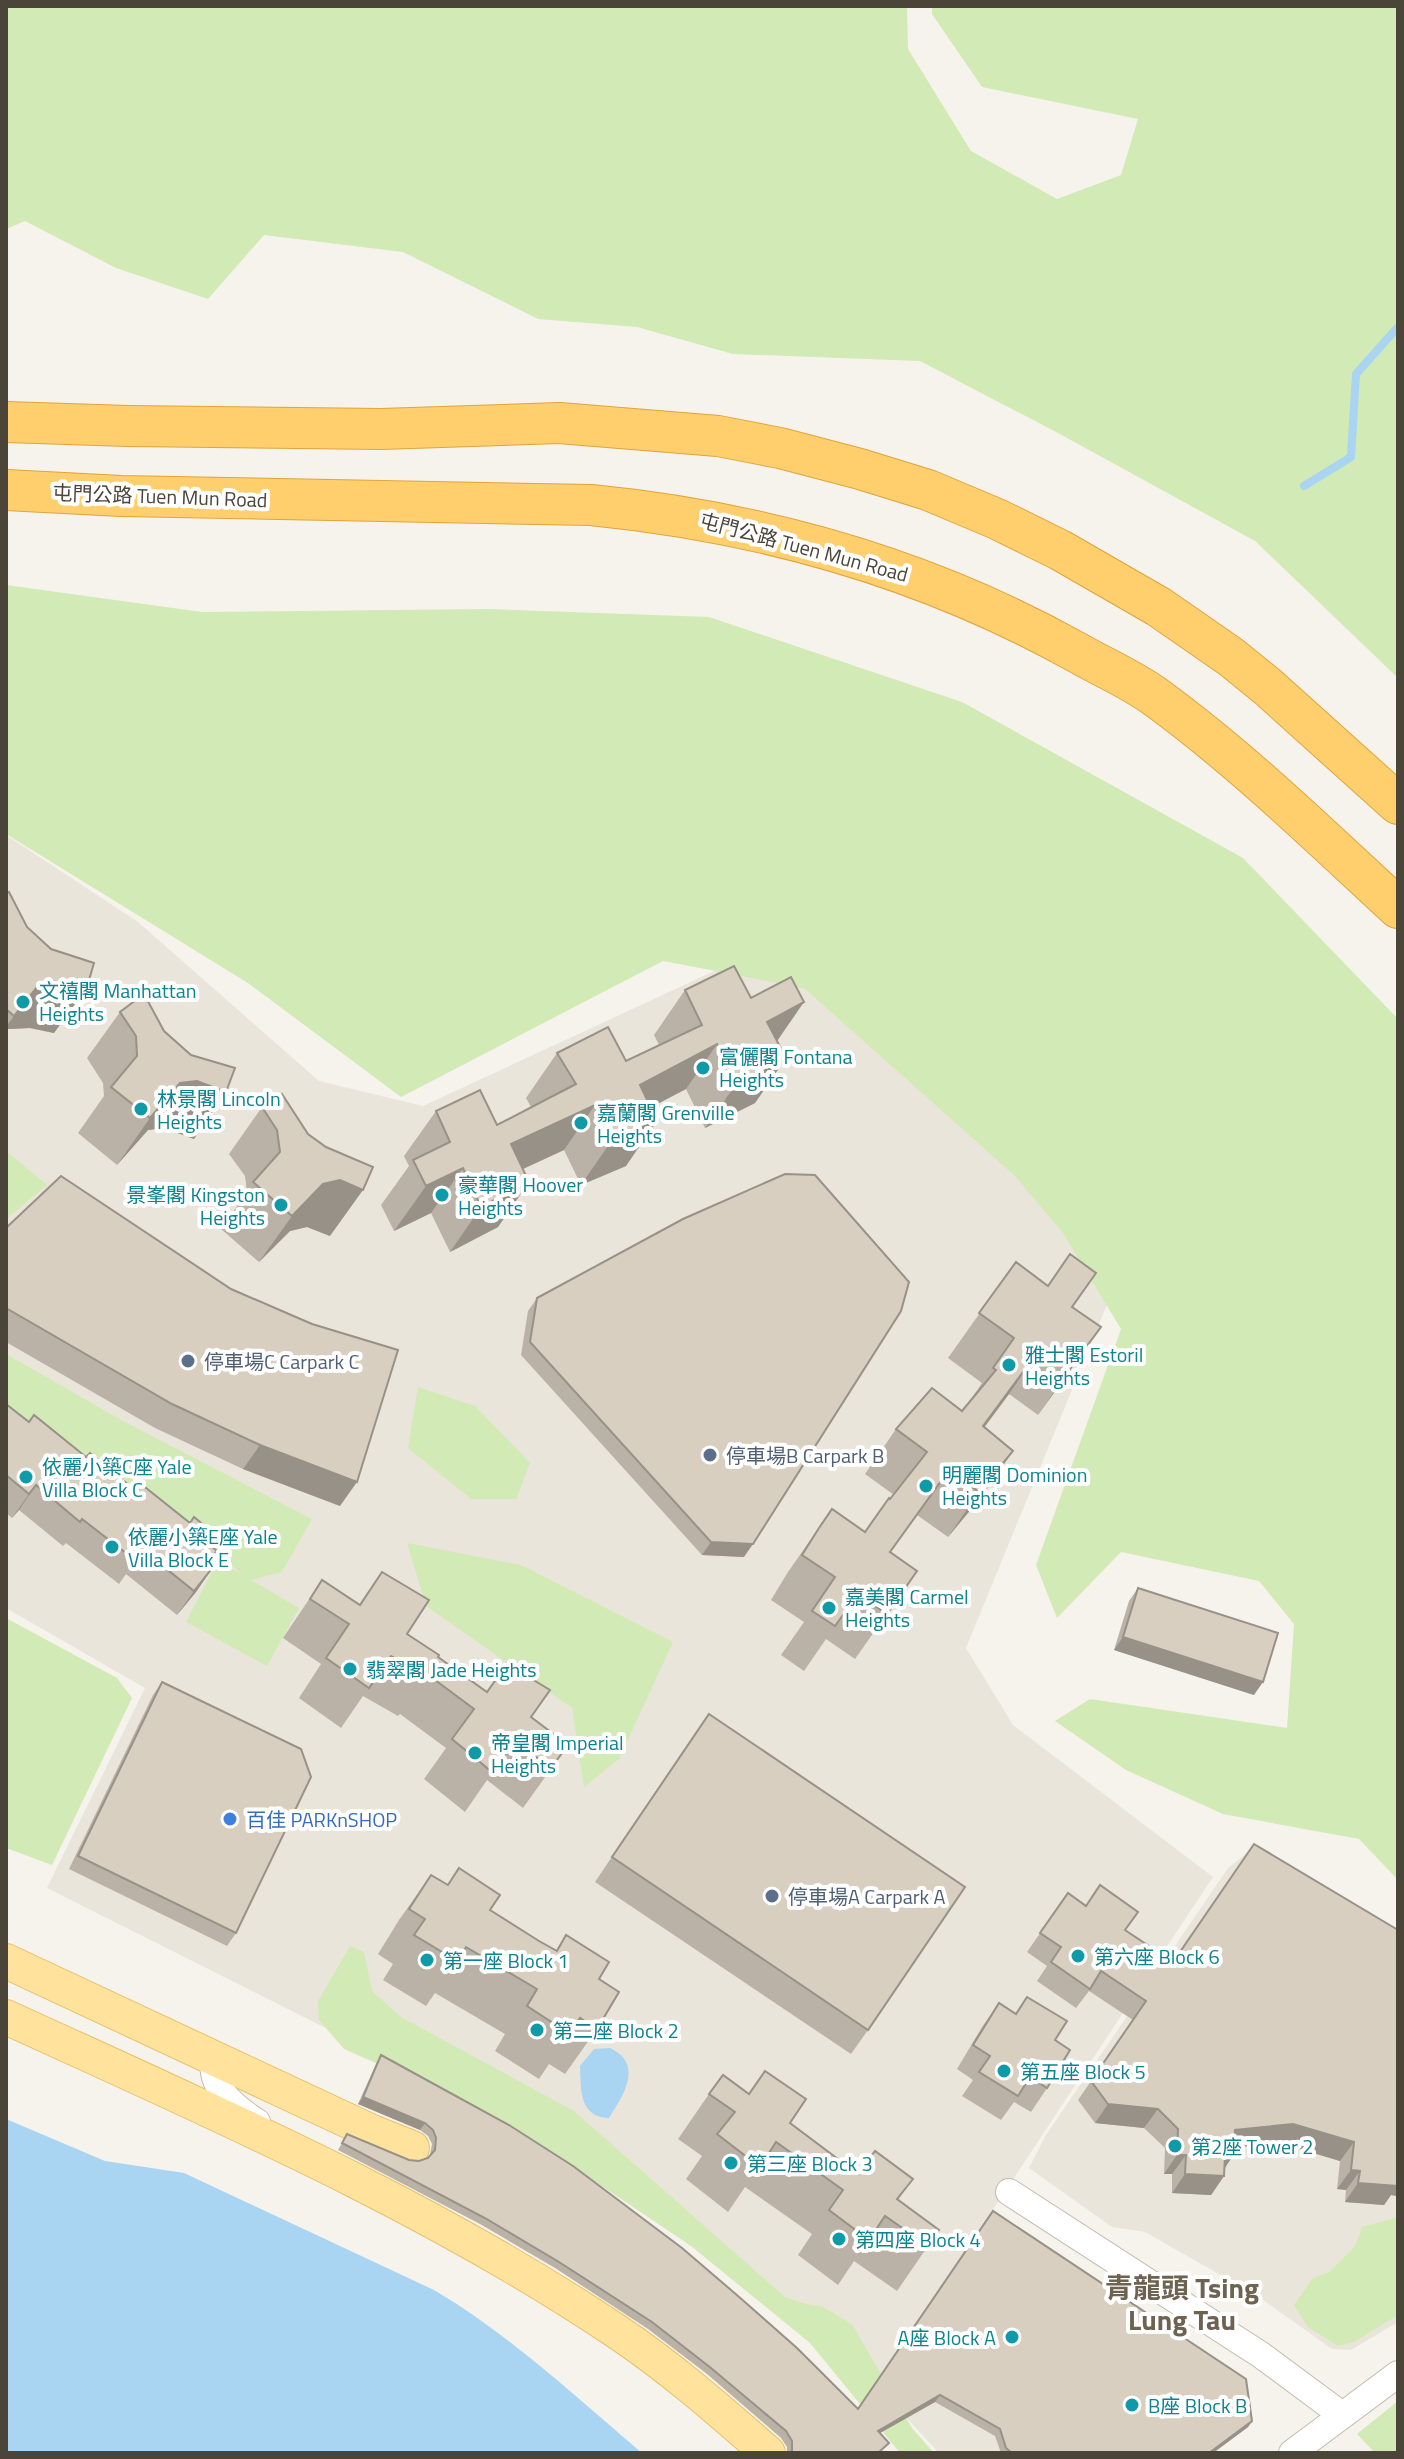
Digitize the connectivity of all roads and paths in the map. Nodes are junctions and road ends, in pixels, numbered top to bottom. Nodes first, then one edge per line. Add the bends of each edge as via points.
1 (6, 422) edge
2 (6, 490) edge
3 (1398, 804) edge
4 (1398, 908) edge
5 (6, 1961) edge
6 (6, 2017) edge
7 (214, 2057) junction
8 (412, 2148) dead end
9 (349, 2178) junction
10 (1009, 2192) dead end
11 (1398, 2374) edge
12 (1342, 2415) junction
13 (768, 2453) edge
14 (1292, 2453) edge

1 - 3 highway via 381,429 559,423 718,436 860,469 997,519 1159,607 1268,687
2 - 4 highway, 屯門公路 Tuen Mun Road via 591,505 732,524 845,554 920,578 1034,628 1155,696 1271,791
5 - 7 main road
6 - 9 main road
7 - 8 main road
7 - 9 street via 215,2082 234,2106
9 - 13 main road via 548,2287 619,2333
10 - 12 street via 1261,2355
11 - 12 street
12 - 14 street

